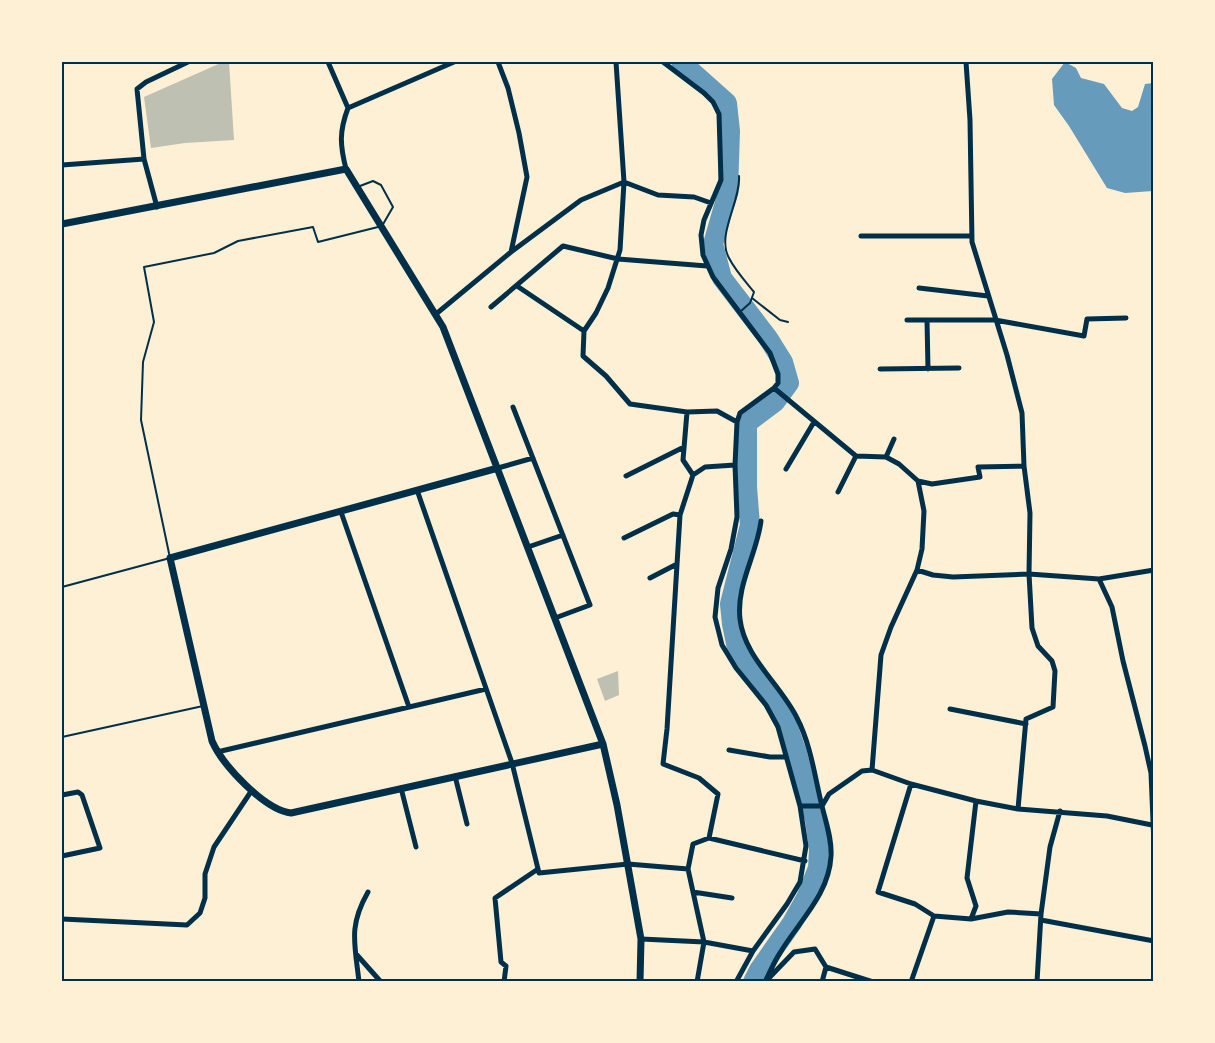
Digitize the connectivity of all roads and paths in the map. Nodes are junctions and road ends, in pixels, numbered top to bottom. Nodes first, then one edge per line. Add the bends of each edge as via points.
1 (188, 62) edge
2 (328, 62) edge
3 (454, 62) edge
4 (498, 62) edge
5 (616, 62) edge
6 (663, 62) edge
7 (966, 62) edge
8 (348, 108) junction
9 (144, 159) junction
10 (62, 165) edge
11 (345, 169) junction
12 (739, 176) dead end
13 (624, 182) junction
14 (358, 187) junction
15 (711, 203) junction
16 (157, 207) junction
17 (62, 224) edge
18 (382, 226) junction
19 (861, 236) dead end
20 (971, 236) junction
21 (511, 252) junction
22 (618, 260) junction
23 (707, 266) junction
24 (517, 286) junction
25 (919, 288) dead end
26 (988, 296) junction
27 (752, 298) junction
28 (491, 307) dead end
29 (739, 311) junction
30 (436, 314) junction
31 (1126, 318) dead end
32 (907, 320) dead end
33 (927, 320) junction
34 (995, 320) junction
35 (788, 322) dead end
36 (584, 331) junction
37 (960, 368) dead end
38 (880, 369) dead end
39 (928, 369) junction
40 (776, 390) junction
41 (513, 407) dead end
42 (687, 412) junction
43 (737, 422) junction
44 (814, 422) junction
45 (894, 439) dead end
46 (684, 447) junction
47 (856, 456) junction
48 (886, 457) junction
49 (533, 458) junction
50 (735, 465) junction
51 (1024, 466) junction
52 (498, 468) junction
53 (786, 469) dead end
54 (626, 476) dead end
55 (693, 476) junction
56 (918, 481) junction
57 (417, 490) junction
58 (838, 492) dead end
59 (340, 512) junction
60 (680, 515) junction
61 (761, 521) dead end
62 (563, 535) junction
63 (624, 538) dead end
64 (528, 547) junction
65 (170, 558) junction
66 (677, 564) junction
67 (917, 570) junction
68 (1154, 570) edge
69 (1029, 574) junction
70 (650, 578) dead end
71 (1099, 579) junction
72 (62, 587) edge
73 (555, 618) junction
74 (486, 689) junction
75 (203, 706) junction
76 (409, 707) junction
77 (950, 709) dead end
78 (1026, 724) junction
79 (62, 736) edge
80 (603, 744) junction
81 (1154, 744) edge
82 (1145, 746) junction
83 (729, 750) dead end
84 (217, 752) junction
85 (786, 757) junction
86 (512, 763) junction
87 (872, 770) junction
88 (455, 776) junction
89 (911, 784) junction
90 (401, 788) junction
91 (252, 790) junction
92 (62, 795) edge
93 (976, 801) junction
94 (802, 806) junction
95 (820, 806) junction
96 (1017, 809) junction
97 (1060, 811) junction
98 (467, 824) dead end
99 (1152, 825) edge
100 (709, 838) junction
101 (1154, 845) edge
102 (416, 848) dead end
103 (62, 856) edge
104 (805, 861) junction
105 (628, 864) junction
106 (688, 868) junction
107 (538, 869) junction
108 (368, 892) dead end
109 (693, 892) junction
110 (732, 898) dead end
111 (934, 916) junction
112 (1041, 917) junction
113 (971, 919) junction
114 (62, 920) edge
115 (641, 939) junction
116 (704, 942) junction
117 (1154, 942) edge
118 (753, 951) junction
119 (356, 954) junction
120 (826, 967) junction
121 (359, 981) edge
122 (381, 981) edge
123 (504, 981) edge
124 (640, 981) edge
125 (698, 981) edge
126 (736, 981) edge
127 (765, 981) edge
128 (822, 981) edge
129 (873, 981) edge
130 (911, 981) edge
131 (1037, 981) edge

1 - 9 street via 137,90
2 - 8 street
3 - 8 street
4 - 21 street via 519,133 526,177
5 - 13 street
6 - 15 street via 704,93 719,114 721,180
7 - 20 street
8 - 11 street via 340,144
9 - 10 street
9 - 16 street
11 - 14 street
11 - 16 street
12 - 27 lane via 740,188 725,241 727,256 754,292
13 - 15 street via 658,195 694,197
13 - 21 street via 581,200
13 - 22 street
14 - 18 street
14 - 18 lane via 373,181 381,186 393,207
15 - 23 street via 701,235
16 - 17 street
18 - 30 street
18 - 65 lane via 318,242 314,227 238,241 214,253 144,267 154,322 142,362 141,420
19 - 20 street
20 - 26 street
21 - 30 street
22 - 23 street
22 - 24 street via 563,246
22 - 36 street via 596,313
23 - 29 street
24 - 28 street
24 - 36 street
25 - 26 street
26 - 34 street
27 - 29 lane
27 - 35 lane
29 - 40 street via 770,353 778,374
30 - 52 street
31 - 34 street via 1087,319 1084,336
32 - 33 street
33 - 34 street
33 - 39 street
34 - 51 street via 1022,413
36 - 42 street via 583,356 630,404
37 - 39 street
38 - 39 street
40 - 43 street via 740,413
40 - 44 street
41 - 49 street
42 - 43 street via 717,411
42 - 46 street
43 - 50 street
44 - 47 street
44 - 53 street
45 - 48 street
46 - 54 street
46 - 55 street via 683,460
47 - 48 street
47 - 58 street
48 - 56 street
49 - 52 street
49 - 62 street
50 - 55 street via 705,467
50 - 85 street via 737,517 718,588 716,617 722,645 766,705 778,726
51 - 56 street via 978,467 980,477 932,484
51 - 69 street via 1030,513
52 - 57 street
52 - 64 street
55 - 60 street
56 - 67 street via 924,510
57 - 59 street
57 - 74 street
59 - 65 street
59 - 76 street
60 - 63 street via 673,514
60 - 66 street
61 - 95 street via 742,590 740,621 753,654 782,692 803,731
62 - 64 street
62 - 73 street via 590,605
64 - 73 street
65 - 72 lane
65 - 75 street
66 - 70 street
66 - 100 street via 663,764 699,778 718,794
67 - 69 street via 953,577
67 - 87 street via 880,656
68 - 71 street
69 - 71 street
69 - 78 street via 1032,628 1038,646 1055,671 1053,707 1026,719
71 - 82 street via 1112,607
73 - 80 street
74 - 76 street
74 - 86 street
75 - 79 lane
75 - 84 street
76 - 84 street
77 - 78 street
78 - 96 street
80 - 86 street
80 - 105 street
81 - 82 street
82 - 99 street via 1151,772
83 - 85 street
84 - 91 street
85 - 94 street
86 - 88 street
86 - 107 street
87 - 89 street
87 - 95 street via 862,771 829,794
88 - 90 street
88 - 98 street
89 - 93 street
89 - 111 street via 878,892 915,904
90 - 91 street via 291,813 280,812
90 - 102 street
91 - 114 street via 214,847 208,861 206,898 200,913 187,925
92 - 103 street via 82,795 100,848
93 - 96 street
93 - 113 street via 967,878 976,906
94 - 95 street
94 - 104 street
95 - 127 street via 830,838 828,878
96 - 97 street
97 - 99 street
97 - 112 street via 1050,847
99 - 101 street
100 - 104 street
100 - 106 street via 693,844
104 - 118 street via 800,882
105 - 106 street
105 - 107 street via 539,873
105 - 115 street
106 - 109 street
107 - 123 street via 495,898 501,962 506,966
108 - 119 street via 354,923
109 - 110 street
109 - 116 street
111 - 113 street
111 - 130 street
112 - 113 street via 1008,912
112 - 117 street
112 - 131 street
115 - 116 street
115 - 124 street
116 - 118 street
116 - 125 street
118 - 126 street
119 - 121 street
119 - 122 street
120 - 127 street via 815,949 794,952
120 - 128 street
120 - 129 street

